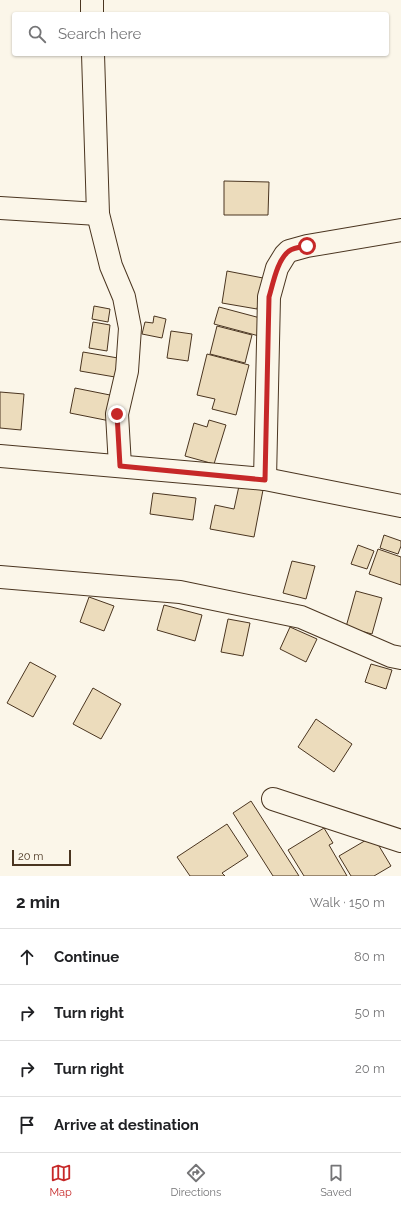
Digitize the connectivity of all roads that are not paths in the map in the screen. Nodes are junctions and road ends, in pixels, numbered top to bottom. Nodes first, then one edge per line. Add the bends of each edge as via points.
1 (92, 0) edge
2 (92, 12) edge
3 (93, 56) edge
4 (0, 208) edge
5 (98, 214) junction
6 (401, 230) edge
7 (0, 456) edge
8 (120, 466) junction
9 (265, 480) junction
10 (401, 506) edge
11 (0, 577) edge
12 (401, 658) edge
13 (273, 799) dead end
14 (401, 840) edge

1 - 2 street
3 - 5 street
4 - 5 street
5 - 8 street via 112,266 124,297 130,328 127,371 117,414
6 - 9 street via 307,246 289,251 285,255 269,297
7 - 8 street
8 - 9 street
9 - 10 street
11 - 12 street via 187,593 301,617
13 - 14 street

